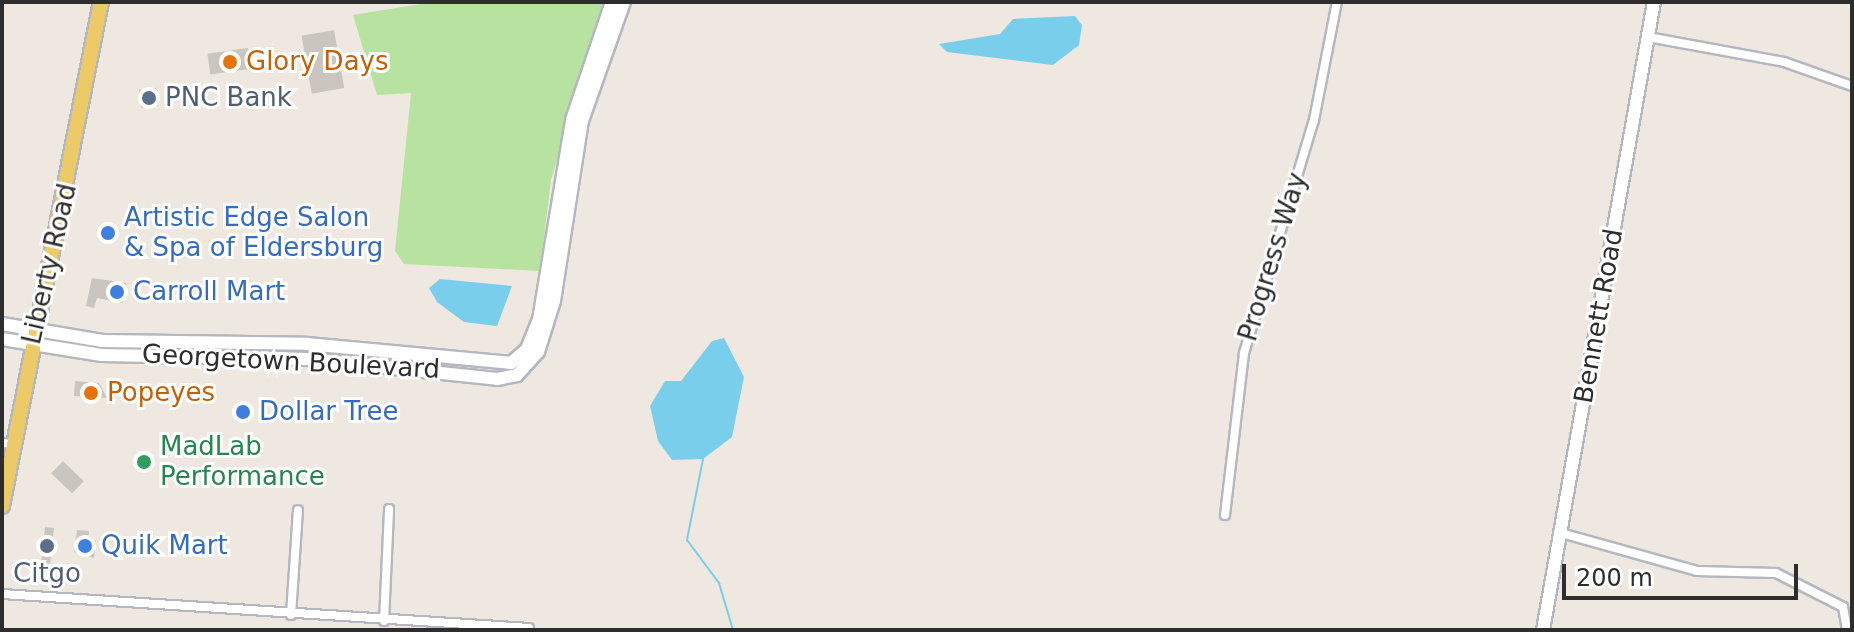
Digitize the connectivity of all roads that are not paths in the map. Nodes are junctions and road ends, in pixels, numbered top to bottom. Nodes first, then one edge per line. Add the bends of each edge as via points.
1 (89, 2) edge
2 (101, 2) edge
3 (612, 2) edge
4 (624, 2) edge
5 (1337, 2) edge
6 (1654, 2) edge
7 (93, 21) junction
8 (1648, 37) junction
9 (1852, 86) edge
10 (544, 321) junction
11 (2, 324) edge
12 (33, 336) junction
13 (2, 339) edge
14 (6, 444) edge
15 (2, 506) edge
16 (389, 509) dead end
17 (298, 510) dead end
18 (1225, 515) dead end
19 (1561, 533) junction
20 (2, 594) edge
21 (1848, 606) edge
22 (291, 615) junction
23 (384, 621) junction
24 (529, 628) edge
25 (1543, 630) edge
26 (1847, 630) edge

1 - 7 main road, Liberty Road
2 - 7 main road, Liberty Road
3 - 10 street via 567,143
4 - 10 street via 579,132
5 - 18 street, Progress Way via 1307,144 1244,353
6 - 8 street, Bennett Road
7 - 12 main road, Liberty Road via 66,202
8 - 9 street via 1784,62
8 - 19 street, Bennett Road
10 - 12 street, Georgetown Boulevard via 527,349 505,364 307,344
11 - 12 street, Georgetown Boulevard
12 - 13 street, Georgetown Boulevard
12 - 14 main road, Liberty Road
14 - 15 main road, Liberty Road
16 - 23 street
17 - 22 street
19 - 21 street via 1697,571 1784,575
19 - 25 street, Bennett Road
20 - 22 street
21 - 26 street
22 - 23 street
23 - 24 street

